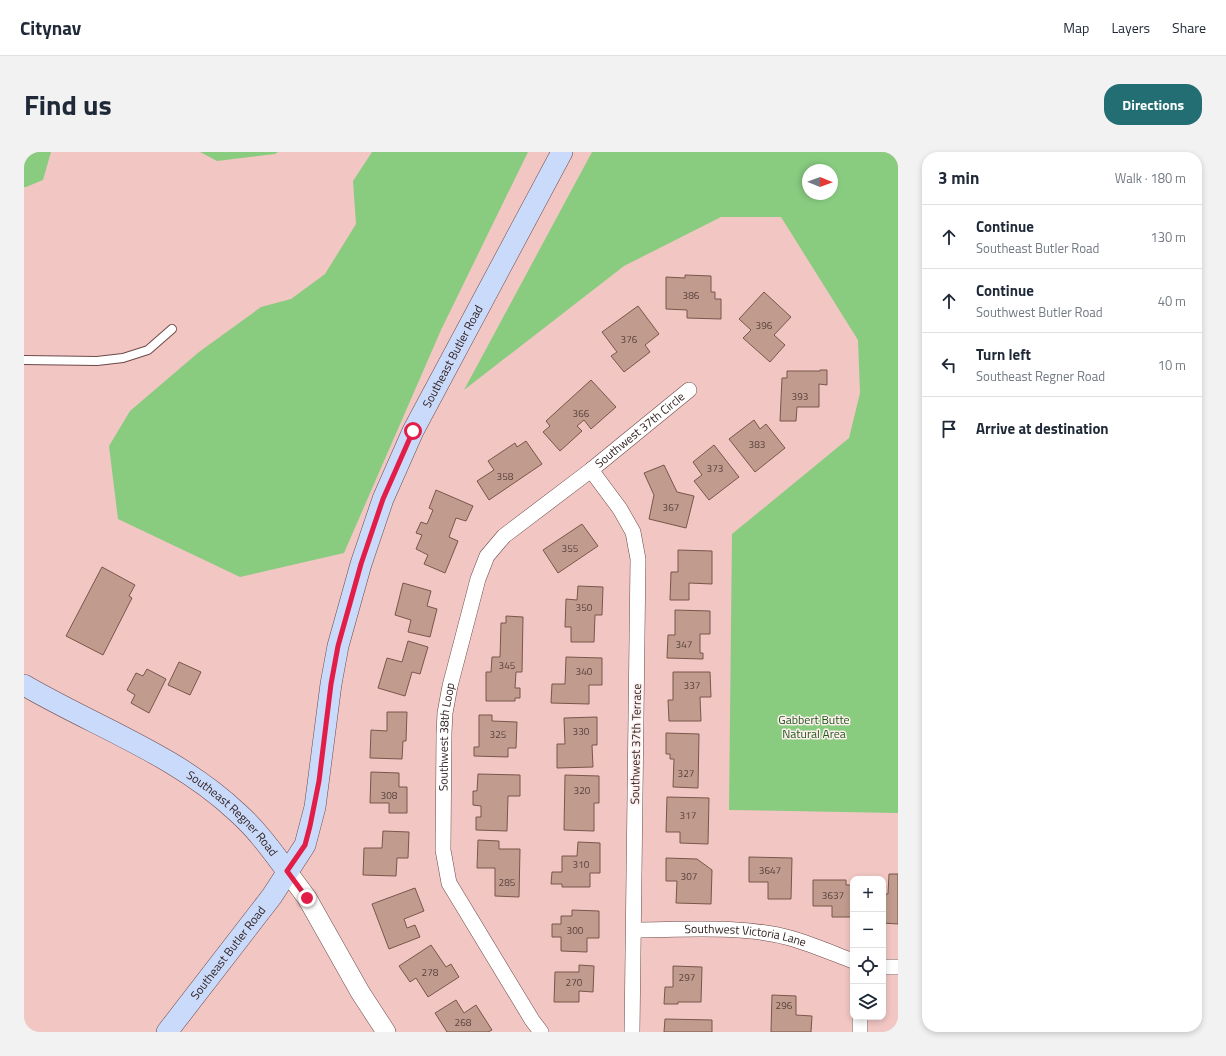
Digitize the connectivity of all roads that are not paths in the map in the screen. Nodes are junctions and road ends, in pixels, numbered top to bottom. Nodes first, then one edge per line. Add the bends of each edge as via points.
1 (562, 152) edge
2 (172, 329) dead end
3 (24, 360) edge
4 (689, 390) dead end
5 (591, 470) junction
6 (24, 685) edge
7 (287, 871) junction
8 (634, 930) junction
9 (850, 960) edge
10 (886, 967) edge
11 (898, 967) edge
12 (860, 1020) edge
13 (167, 1032) edge
14 (386, 1032) edge
15 (541, 1032) edge
16 (632, 1032) edge
17 (860, 1032) edge

1 - 7 main road, Southeast Butler Road via 413,431 383,499 361,564 338,646 315,807 305,845
2 - 3 lane via 148,350 123,358 97,361
4 - 5 street, Southwest 37th Circle
5 - 8 street, Southwest 37th Terrace via 620,509 633,532 638,559
5 - 15 street, Southwest 38th Loop via 504,536 487,556 476,587 444,713 443,850 449,883
6 - 7 main road, Southeast Regner Road via 153,753 200,782 258,833
7 - 13 main road, Southeast Butler Road via 272,896
7 - 14 street, Southeast Regner Road via 307,898 360,992
8 - 9 street, Southwest Victoria Lane via 734,930 760,933 789,938
8 - 16 street, Southwest 37th Terrace
10 - 11 street
12 - 17 street

